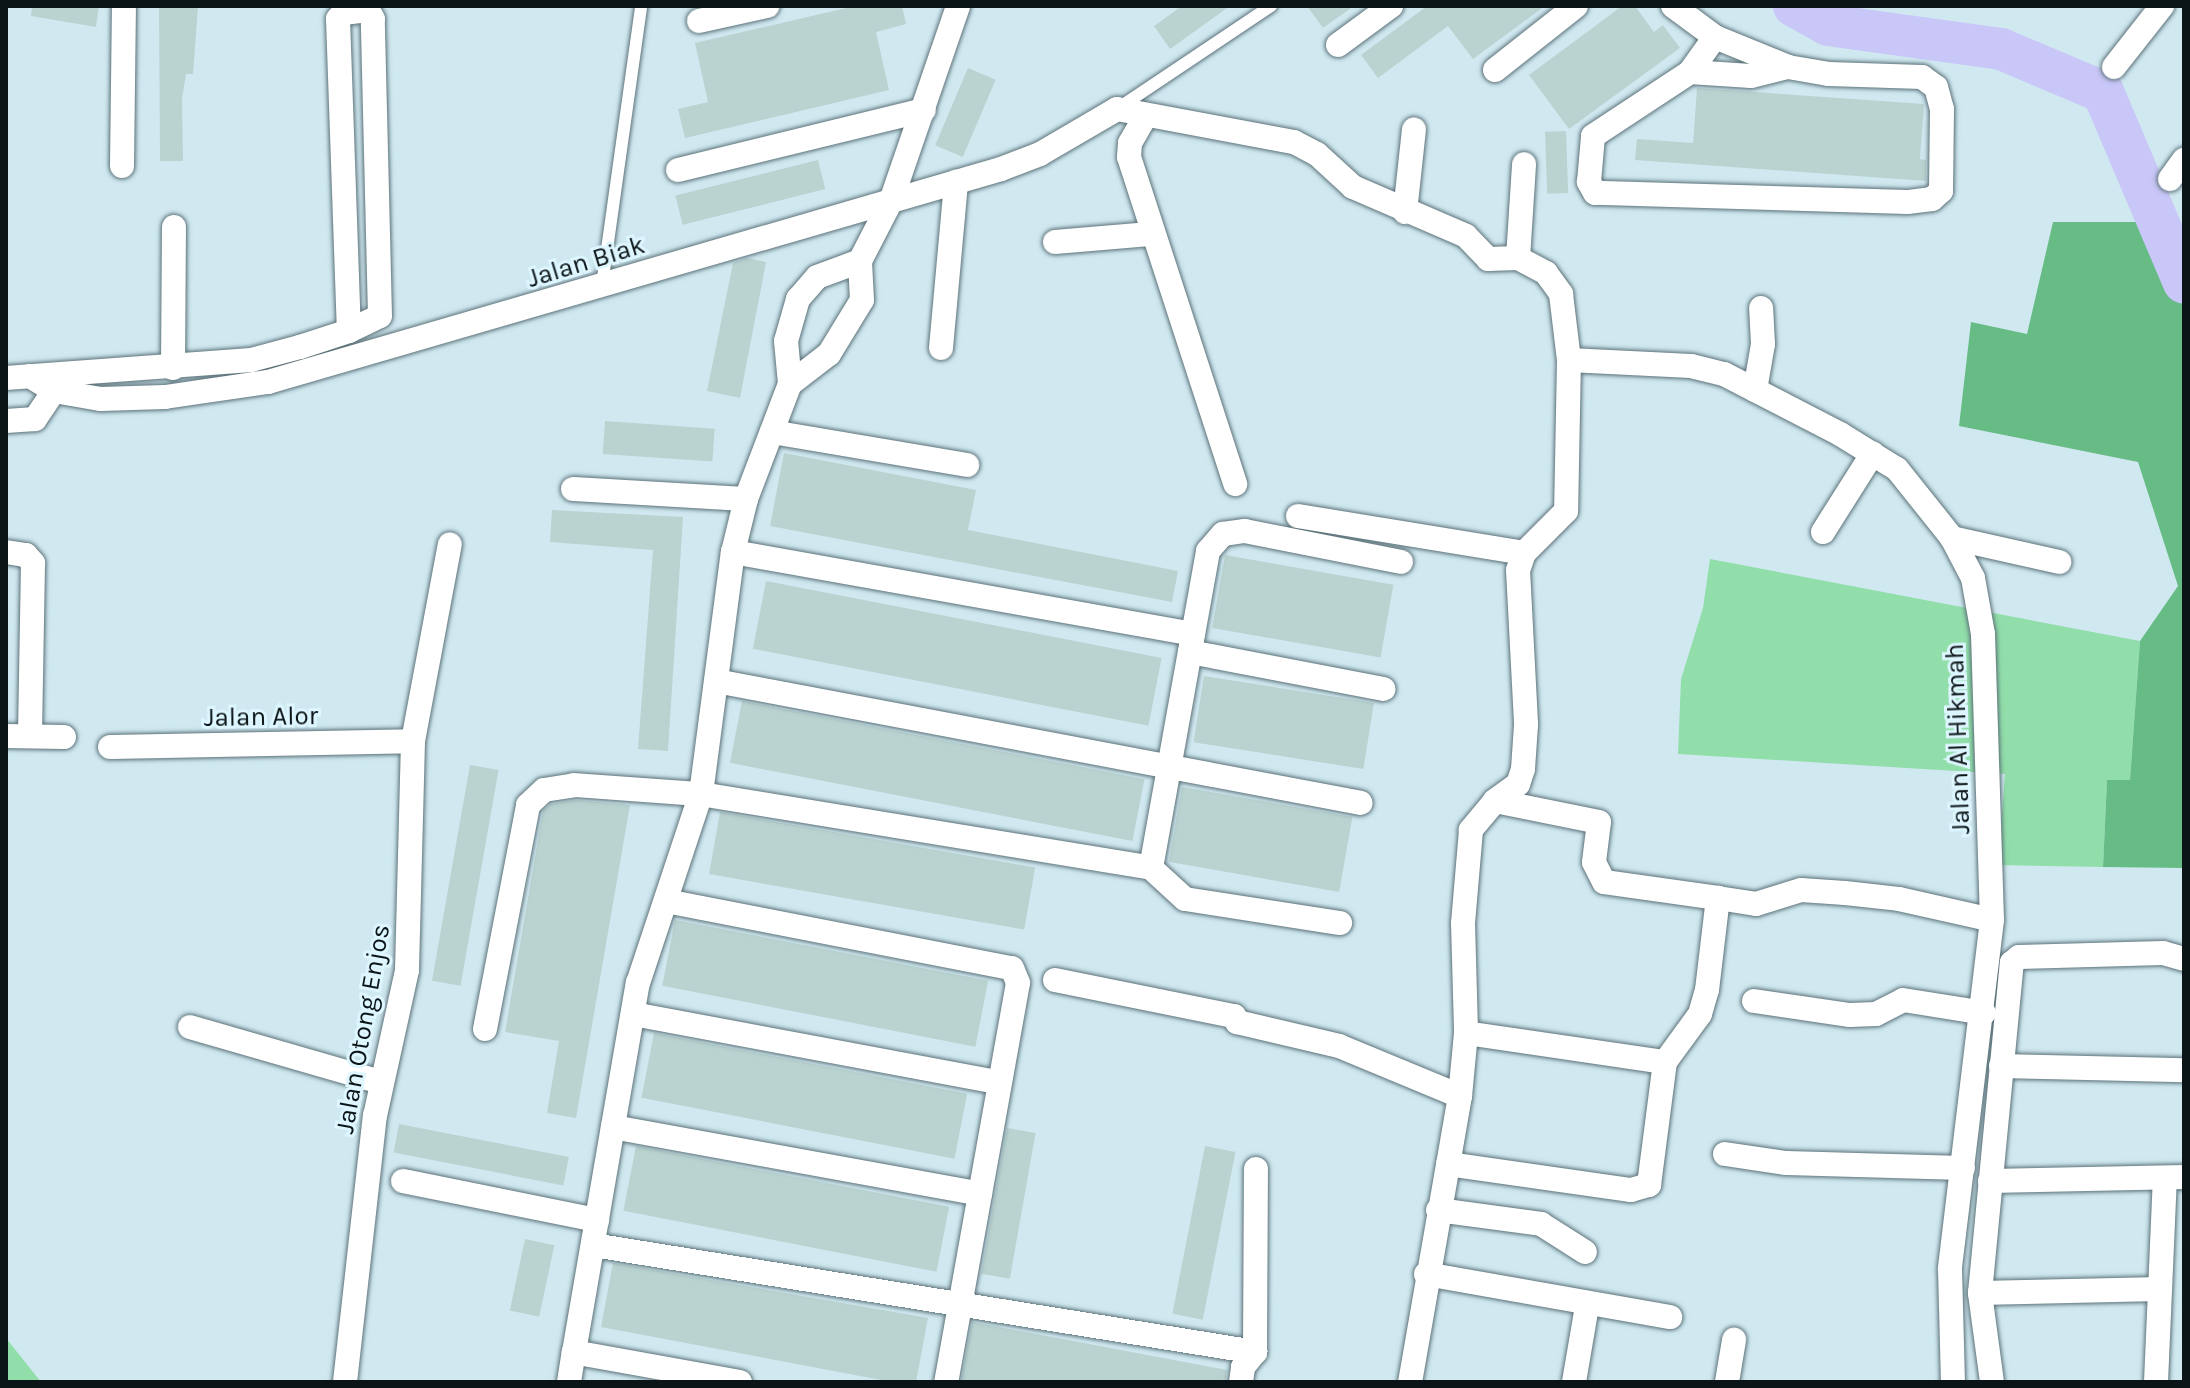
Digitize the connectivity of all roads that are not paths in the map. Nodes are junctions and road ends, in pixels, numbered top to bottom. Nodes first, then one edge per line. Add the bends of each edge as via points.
1 (124, 6) edge
2 (641, 6) edge
3 (767, 6) edge
4 (958, 6) edge
5 (1271, 6) edge
6 (1391, 6) edge
7 (1576, 6) edge
8 (1673, 6) edge
9 (2162, 6) edge
10 (699, 21) dead end
11 (1715, 37) junction
12 (1338, 45) dead end
13 (1788, 67) junction
14 (2114, 67) dead end
15 (1495, 70) dead end
16 (1690, 72) junction
17 (1117, 109) junction
18 (924, 110) junction
19 (1145, 117) junction
20 (1414, 129) dead end
21 (378, 163) junction
22 (1524, 164) dead end
23 (122, 166) dead end
24 (344, 167) junction
25 (678, 170) dead end
26 (956, 182) junction
27 (891, 201) junction
28 (1405, 212) junction
29 (174, 227) dead end
30 (1150, 234) junction
31 (1055, 242) dead end
32 (1518, 258) junction
33 (860, 261) junction
34 (602, 285) junction
35 (1761, 308) dead end
36 (349, 331) junction
37 (941, 348) dead end
38 (1569, 360) junction
39 (173, 368) junction
40 (18, 377) edge
41 (790, 384) junction
42 (1755, 390) junction
43 (54, 391) junction
44 (6, 421) edge
45 (772, 432) junction
46 (1873, 453) junction
47 (967, 465) dead end
48 (1235, 484) dead end
49 (573, 489) dead end
50 (746, 499) junction
51 (1298, 516) dead end
52 (1823, 532) dead end
53 (1952, 538) junction
54 (450, 544) dead end
55 (6, 552) edge
56 (733, 552) junction
57 (1524, 553) junction
58 (1401, 562) dead end
59 (2059, 562) dead end
60 (1192, 643) junction
61 (716, 681) junction
62 (1384, 689) dead end
63 (18, 736) edge
64 (64, 737) dead end
65 (413, 741) junction
66 (110, 747) dead end
67 (1168, 764) junction
68 (701, 794) junction
69 (1495, 801) junction
70 (1361, 803) dead end
71 (1151, 868) junction
72 (1718, 898) junction
73 (666, 901) junction
74 (1992, 920) junction
75 (1340, 923) dead end
76 (2184, 959) edge
77 (1055, 980) dead end
78 (1754, 1001) dead end
79 (1984, 1013) junction
80 (633, 1014) junction
81 (190, 1027) dead end
82 (485, 1029) dead end
83 (1466, 1033) junction
84 (1665, 1062) junction
85 (2001, 1066) junction
86 (2184, 1070) edge
87 (380, 1082) junction
88 (1000, 1083) junction
89 (1460, 1096) junction
90 (613, 1127) junction
91 (1725, 1154) dead end
92 (1448, 1164) junction
93 (1963, 1168) junction
94 (1256, 1169) dead end
95 (2174, 1178) edge
96 (403, 1181) dead end
97 (1990, 1181) junction
98 (980, 1194) junction
99 (1438, 1210) junction
100 (597, 1220) junction
101 (593, 1245) junction
102 (1585, 1252) dead end
103 (1426, 1274) junction
104 (2160, 1289) junction
105 (1980, 1293) junction
106 (1587, 1306) junction
107 (959, 1307) junction
108 (1670, 1317) dead end
109 (1734, 1340) dead end
110 (574, 1352) junction
111 (1255, 1352) junction
112 (345, 1382) edge
113 (569, 1382) edge
114 (740, 1382) edge
115 (946, 1382) edge
116 (1241, 1382) edge
117 (1410, 1382) edge
118 (1574, 1382) edge
119 (1727, 1382) edge
120 (1953, 1382) edge
121 (1992, 1382) edge
122 (2156, 1382) edge

1 - 23 street
2 - 34 lane
3 - 10 street
4 - 18 street
5 - 17 lane
6 - 12 street
7 - 15 street
8 - 11 street
9 - 14 street
11 - 13 street
11 - 16 street
13 - 16 street via 1751,76
13 - 16 street via 1922,77 1936,87 1942,109 1941,191 1932,199 1907,202 1595,193 1589,182 1593,136
17 - 19 street
17 - 26 street, Jalan Biak via 1040,154
18 - 25 street
18 - 27 street
19 - 28 street via 1294,142 1317,154 1353,187
19 - 30 street via 1130,143 1129,157
20 - 28 street
21 - 24 street
21 - 24 street via 373,13 343,13 338,19
21 - 36 street, Jalan Biak via 383,312
22 - 32 street
24 - 36 street
26 - 27 street, Jalan Biak
26 - 37 street
27 - 33 street
27 - 34 street, Jalan Biak
28 - 32 street via 1466,236 1488,259
29 - 39 street
30 - 31 street
30 - 48 street
32 - 38 street via 1546,273 1561,294
33 - 41 street via 862,300 829,354
33 - 41 street via 817,277 798,299 786,341
34 - 43 street, Jalan Biak via 492,320 219,391 133,399
35 - 42 street via 1763,344
36 - 39 street, Jalan Biak via 251,360
38 - 42 street, Jalan Al Hikmah via 1691,366 1724,374
38 - 57 street via 1566,511
39 - 40 street, Jalan Biak
40 - 43 street, Jalan Biak
41 - 45 street
42 - 46 street, Jalan Al Hikmah
43 - 44 street via 35,419
45 - 47 street
45 - 50 street
46 - 52 street
46 - 53 street, Jalan Al Hikmah via 1897,469
49 - 50 street
50 - 56 street
51 - 57 street
53 - 59 street
53 - 74 street, Jalan Al Hikmah via 1973,578 1983,634
54 - 65 street, Jalan Otong Enjos
55 - 63 street via 26,555 33,563
56 - 60 street
56 - 61 street
57 - 69 street via 1518,570 1526,725 1523,769 1518,784
58 - 60 street via 1245,531 1223,534 1208,551
60 - 62 street
60 - 67 street
61 - 67 street
61 - 68 street
63 - 64 street
65 - 66 street, Jalan Alor
65 - 87 street, Jalan Otong Enjos via 407,970
67 - 70 street
67 - 71 street
68 - 71 street
68 - 73 street
68 - 82 street via 574,785 544,790 528,805
69 - 72 street via 1599,822 1594,862 1604,882
69 - 83 street via 1471,830 1467,854
71 - 75 street via 1185,899
72 - 74 street via 1756,904 1801,890 1845,893
72 - 84 street via 1700,1014
73 - 80 street
73 - 88 street via 1012,968 1018,983
74 - 79 street, Jalan Al Hikmah
76 - 85 street via 2163,953 2014,958
77 - 89 street via 1234,1016 1237,1022 1339,1046
78 - 79 street via 1850,1015 1876,1014 1903,1000
79 - 93 street, Jalan Al Hikmah
80 - 88 street
80 - 90 street
81 - 87 street
83 - 84 street
83 - 89 street
84 - 92 street via 1651,1176 1645,1187 1631,1190
85 - 86 street
85 - 97 street
87 - 112 street, Jalan Otong Enjos
88 - 98 street
89 - 92 street
90 - 98 street
90 - 100 street
91 - 93 street via 1786,1163
92 - 99 street
93 - 120 street, Jalan Al Hikmah via 1948,1299
94 - 111 street
95 - 97 street
95 - 104 street
96 - 100 street
97 - 105 street
98 - 107 street
99 - 102 street via 1541,1224
99 - 103 street
100 - 101 street
101 - 107 street
101 - 110 street
103 - 106 street
103 - 117 street
104 - 105 street
104 - 122 street
105 - 121 street
106 - 108 street
106 - 118 street
107 - 111 street
107 - 115 street
109 - 119 street
110 - 113 street
110 - 114 street
111 - 116 street via 1243,1367

